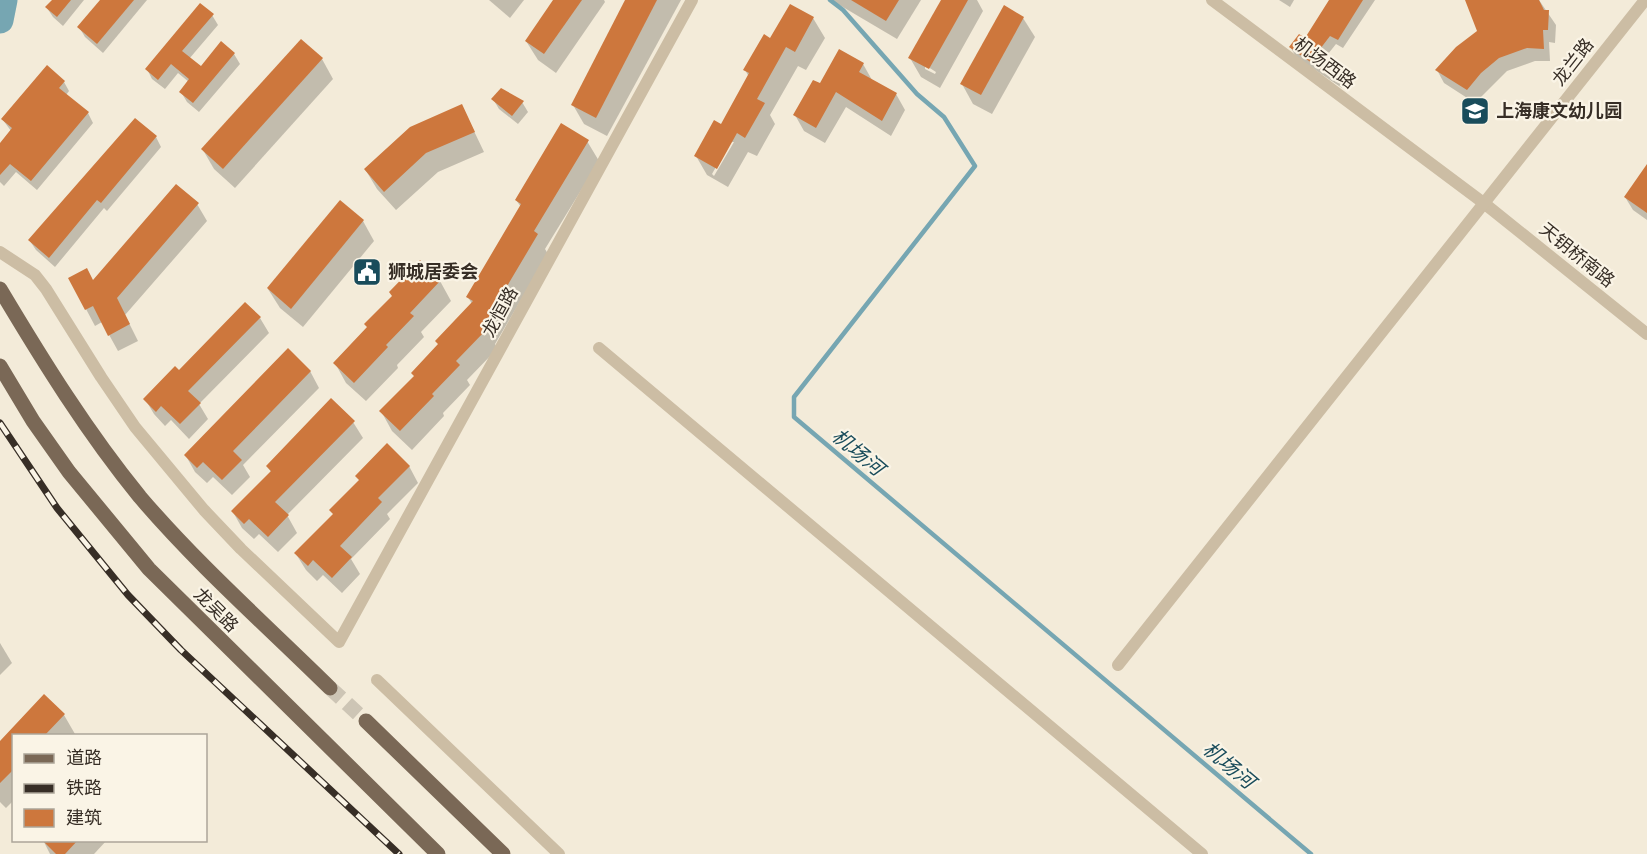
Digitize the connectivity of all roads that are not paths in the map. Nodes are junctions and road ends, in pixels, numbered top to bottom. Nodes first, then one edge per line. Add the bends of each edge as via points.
1 (692, 0) edge
2 (1212, 0) edge
3 (1645, 0) edge
4 (1485, 204) junction
5 (0, 252) edge
6 (0, 289) edge
7 (1647, 334) edge
8 (599, 348) dead end
9 (0, 366) edge
10 (1118, 665) dead end
11 (377, 680) dead end
12 (330, 688) tunnel mouth
13 (366, 721) tunnel mouth
14 (438, 854) edge
15 (503, 854) edge
16 (559, 854) edge
17 (1202, 854) edge

1 - 5 street, 龙恒路 via 339,642 204,510 135,427 35,275
2 - 4 street, 机场西路
3 - 4 street, 龙兰路
4 - 7 street, 天钥桥南路
4 - 10 street, 龙兰路
6 - 12 main road, 龙吴路 via 67,397 140,496 180,542
8 - 17 street
9 - 14 main road, 龙吴路 via 69,472 149,570
11 - 16 street
13 - 15 main road

